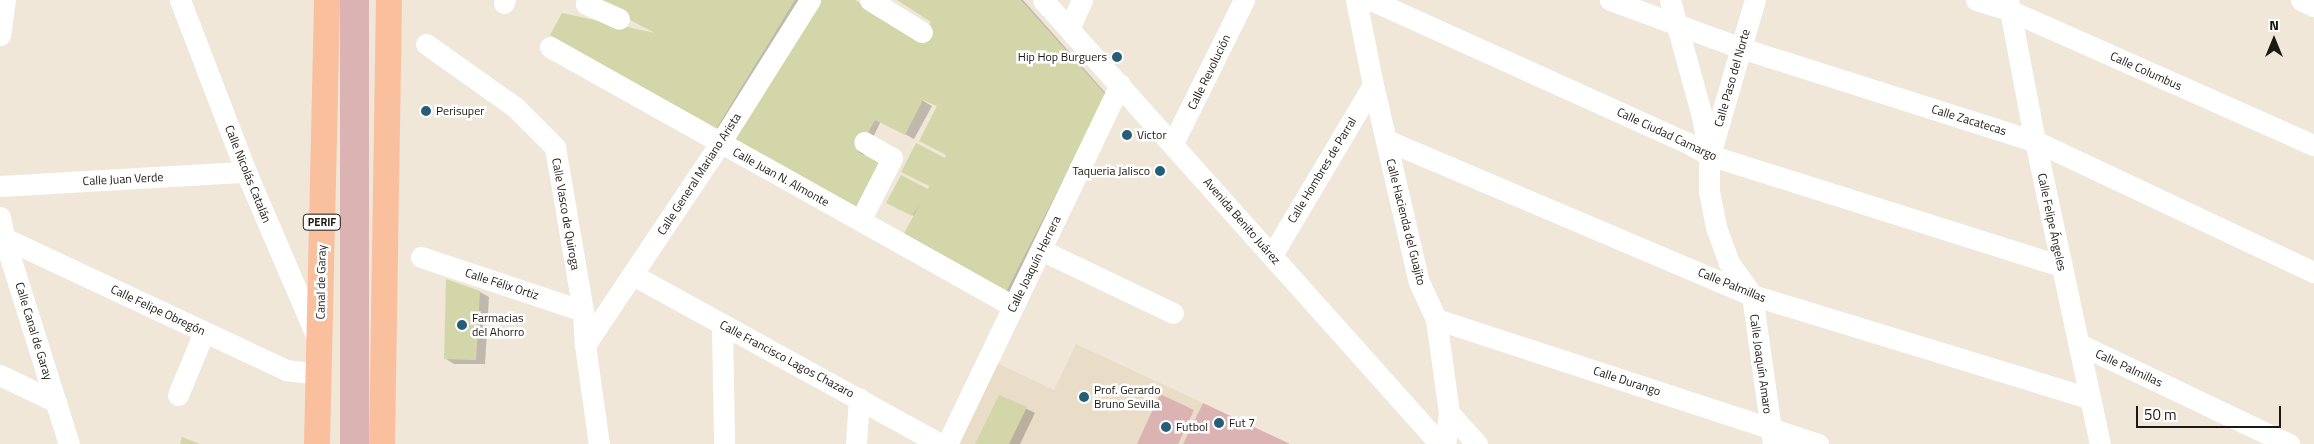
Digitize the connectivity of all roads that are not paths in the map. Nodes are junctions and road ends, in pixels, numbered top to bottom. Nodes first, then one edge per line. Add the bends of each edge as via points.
1 (5, 0) edge
2 (180, 0) edge
3 (327, 0) edge
4 (389, 0) edge
5 (588, 0) edge
6 (810, 0) edge
7 (870, 0) edge
8 (1043, 0) edge
9 (1082, 0) edge
10 (1244, 0) edge
11 (1356, 0) edge
12 (1371, 0) edge
13 (1610, 0) edge
14 (1670, 0) edge
15 (1755, 0) edge
16 (1976, 0) edge
17 (2301, 0) edge
18 (2009, 5) edge
19 (2314, 6) edge
20 (619, 19) dead end
21 (1676, 25) junction
22 (1068, 29) junction
23 (922, 32) dead end
24 (0, 35) edge
25 (426, 44) dead end
26 (550, 47) dead end
27 (1741, 48) junction
28 (1120, 85) junction
29 (1373, 85) junction
30 (1386, 140) junction
31 (2035, 141) junction
32 (864, 142) dead end
33 (720, 143) junction
34 (1173, 143) junction
35 (2314, 145) edge
36 (1709, 155) junction
37 (246, 172) junction
38 (0, 186) edge
39 (863, 215) dead end
40 (1, 230) edge
41 (1041, 250) junction
42 (1272, 255) junction
43 (421, 257) dead end
44 (2061, 266) junction
45 (2314, 272) edge
46 (633, 275) junction
47 (1752, 295) junction
48 (1014, 306) junction
49 (583, 311) junction
50 (1172, 313) dead end
51 (1436, 319) junction
52 (722, 324) junction
53 (204, 332) junction
54 (2078, 344) junction
55 (585, 345) junction
56 (320, 346) junction
57 (319, 374) junction
58 (0, 375) edge
59 (178, 395) dead end
60 (859, 398) junction
61 (2089, 398) junction
62 (56, 402) junction
63 (1448, 414) junction
64 (1771, 436) edge
65 (70, 444) edge
66 (316, 444) edge
67 (382, 444) edge
68 (599, 444) edge
69 (724, 444) edge
70 (856, 444) edge
71 (941, 444) edge
72 (947, 444) edge
73 (1440, 444) edge
74 (1445, 444) edge
75 (1477, 444) edge
76 (1818, 444) edge
77 (2100, 444) edge
78 (2289, 444) edge

1 - 24 street
2 - 37 street, Calle Nicolás Catalán
3 - 56 main road, Canal de Garay / PERIF
4 - 67 main road
5 - 20 street via 586,4
6 - 33 street, Calle General Mariano Arista
7 - 23 street
8 - 22 street, Avenida Benito Juárez
9 - 22 street
10 - 34 street, Calle Revolución
11 - 29 street, Calle Hacienda del Guajito
12 - 36 street, Calle Ciudad Camargo
13 - 21 street, Calle Zacatecas
14 - 21 street, Calle Joaquín Amaro
15 - 27 street, Calle Paso del Norte
16 - 18 street, Calle Columbus
17 - 19 street
18 - 31 street, Calle Felipe Ángeles
18 - 35 street, Calle Columbus
21 - 27 street, Calle Zacatecas
21 - 36 street, Calle Joaquín Amaro via 1702,116
22 - 28 street, Avenida Benito Juárez
25 - 49 street, Calle Vasco de Quiroga via 515,107 555,147
26 - 33 street, Calle Juan N. Almonte
27 - 31 street, Calle Zacatecas
27 - 36 street, Calle Paso del Norte
28 - 34 street, Avenida Benito Juárez
28 - 41 street, Calle Joaquín Herrera
29 - 30 street, Calle Hacienda del Guajito
29 - 42 street, Calle Hombres de Parral
30 - 47 street, Calle Palmillas
30 - 51 street, Calle Hacienda del Guajito via 1419,282
31 - 44 street, Calle Felipe Ángeles
31 - 45 street, Calle Zacatecas
32 - 39 street via 892,158
33 - 46 street, Calle General Mariano Arista
33 - 48 street, Calle Juan N. Almonte
34 - 42 street, Avenida Benito Juárez
36 - 44 street, Calle Ciudad Camargo
36 - 47 street, Calle Joaquín Amaro via 1709,191 1716,228 1729,263
37 - 38 street, Calle Juan Verde
37 - 56 street, Calle Nicolás Catalán
40 - 53 street, Calle Felipe Obregón
40 - 62 street, Calle Canal de Garay
41 - 48 street, Calle Joaquín Herrera
41 - 50 street
42 - 73 street, Avenida Benito Juárez
43 - 49 street, Calle Félix Ortiz
44 - 54 street, Calle Felipe Ángeles
46 - 52 street, Calle Francisco Lagos Chazaro
46 - 55 street, Calle General Mariano Arista
47 - 61 street, Calle Palmillas
47 - 64 street, Calle Joaquín Amaro
48 - 72 street, Calle Joaquín Herrera
49 - 55 street, Calle Vasco de Quiroga
51 - 63 street, Calle Hacienda del Guajito
51 - 64 street, Calle Durango
52 - 60 street, Calle Francisco Lagos Chazaro
52 - 69 street
53 - 57 street, Calle Felipe Obregón via 286,370
53 - 59 street
54 - 61 street, Calle Felipe Ángeles
54 - 78 street, Calle Palmillas
55 - 68 street, Calle Vasco de Quiroga
56 - 57 main road, Canal de Garay / PERIF
57 - 66 main road, Canal de Garay / PERIF
58 - 62 street
60 - 70 street
60 - 71 street, Calle Francisco Lagos Chazaro
61 - 77 street, Calle Felipe Ángeles
62 - 65 street, Calle Canal de Garay
63 - 74 street, Calle Hacienda del Guajito
63 - 75 street
64 - 76 street, Calle Durango

